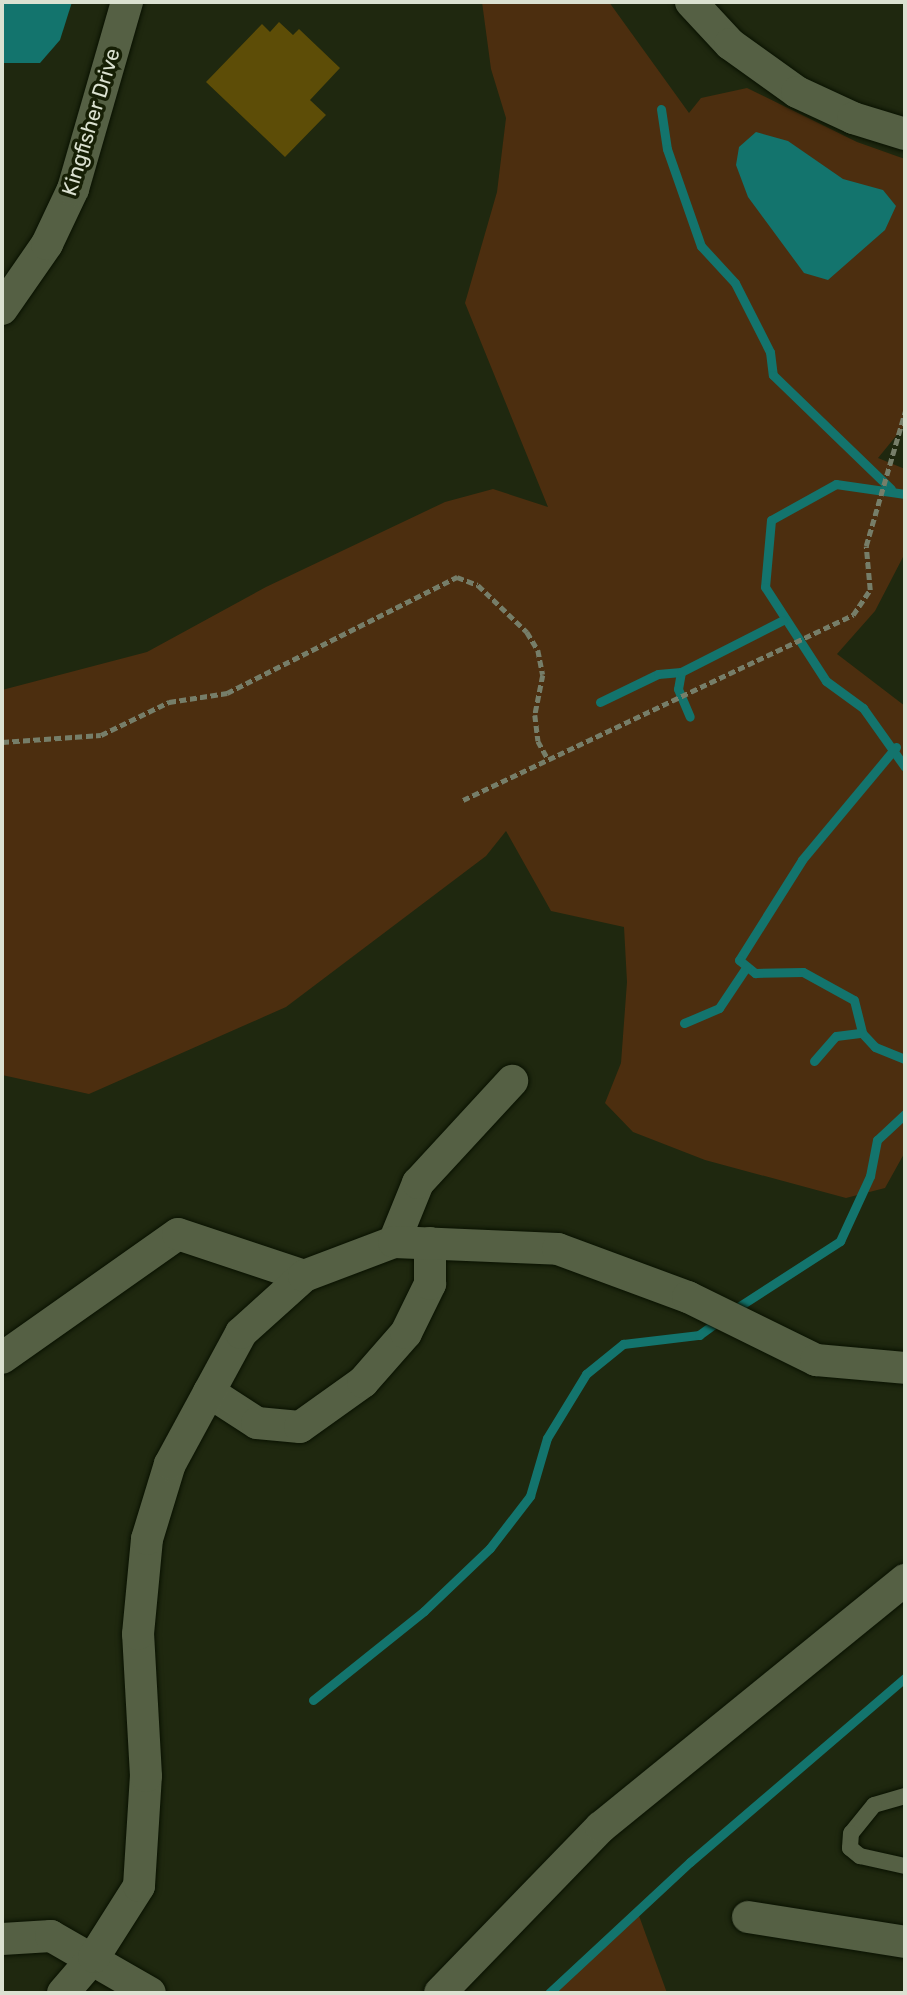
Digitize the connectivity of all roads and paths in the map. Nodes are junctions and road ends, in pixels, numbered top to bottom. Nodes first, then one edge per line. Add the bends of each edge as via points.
1 (127, 2) edge
2 (691, 2) edge
3 (905, 134) edge
4 (2, 309) edge
5 (905, 412) edge
6 (2, 742) edge
7 (548, 759) junction
8 (463, 800) dead end
9 (512, 1081) dead end
10 (394, 1242) junction
11 (430, 1243) junction
12 (304, 1276) junction
13 (2, 1358) edge
14 (905, 1368) edge
15 (209, 1392) junction
16 (905, 1580) edge
17 (905, 1796) edge
18 (905, 1867) edge
19 (748, 1917) dead end
20 (2, 1939) edge
21 (905, 1942) edge
22 (94, 1956) junction
23 (63, 1993) edge
24 (150, 1993) edge
25 (440, 1993) edge

1 - 4 street, Kingfisher Drive via 73,188 47,244
2 - 3 street via 730,44 797,92
5 - 7 path via 869,530 870,590 865,604 827,631
6 - 7 path via 101,735 169,702 227,693 457,577 478,585 527,632 538,650 543,675 535,715 538,740
7 - 8 path
9 - 10 street via 418,1183
10 - 11 street
10 - 12 street
11 - 14 street via 558,1249 688,1297 816,1360
11 - 15 street via 430,1284 406,1334 363,1382 300,1427 257,1423
12 - 13 street via 178,1234
12 - 15 street via 241,1333
15 - 22 street via 170,1464 147,1539 138,1634 146,1776 139,1886
16 - 25 street via 601,1827
17 - 18 lane via 874,1805 851,1833 850,1848 860,1856
19 - 21 street
20 - 22 street via 51,1936
22 - 23 street
22 - 24 street

